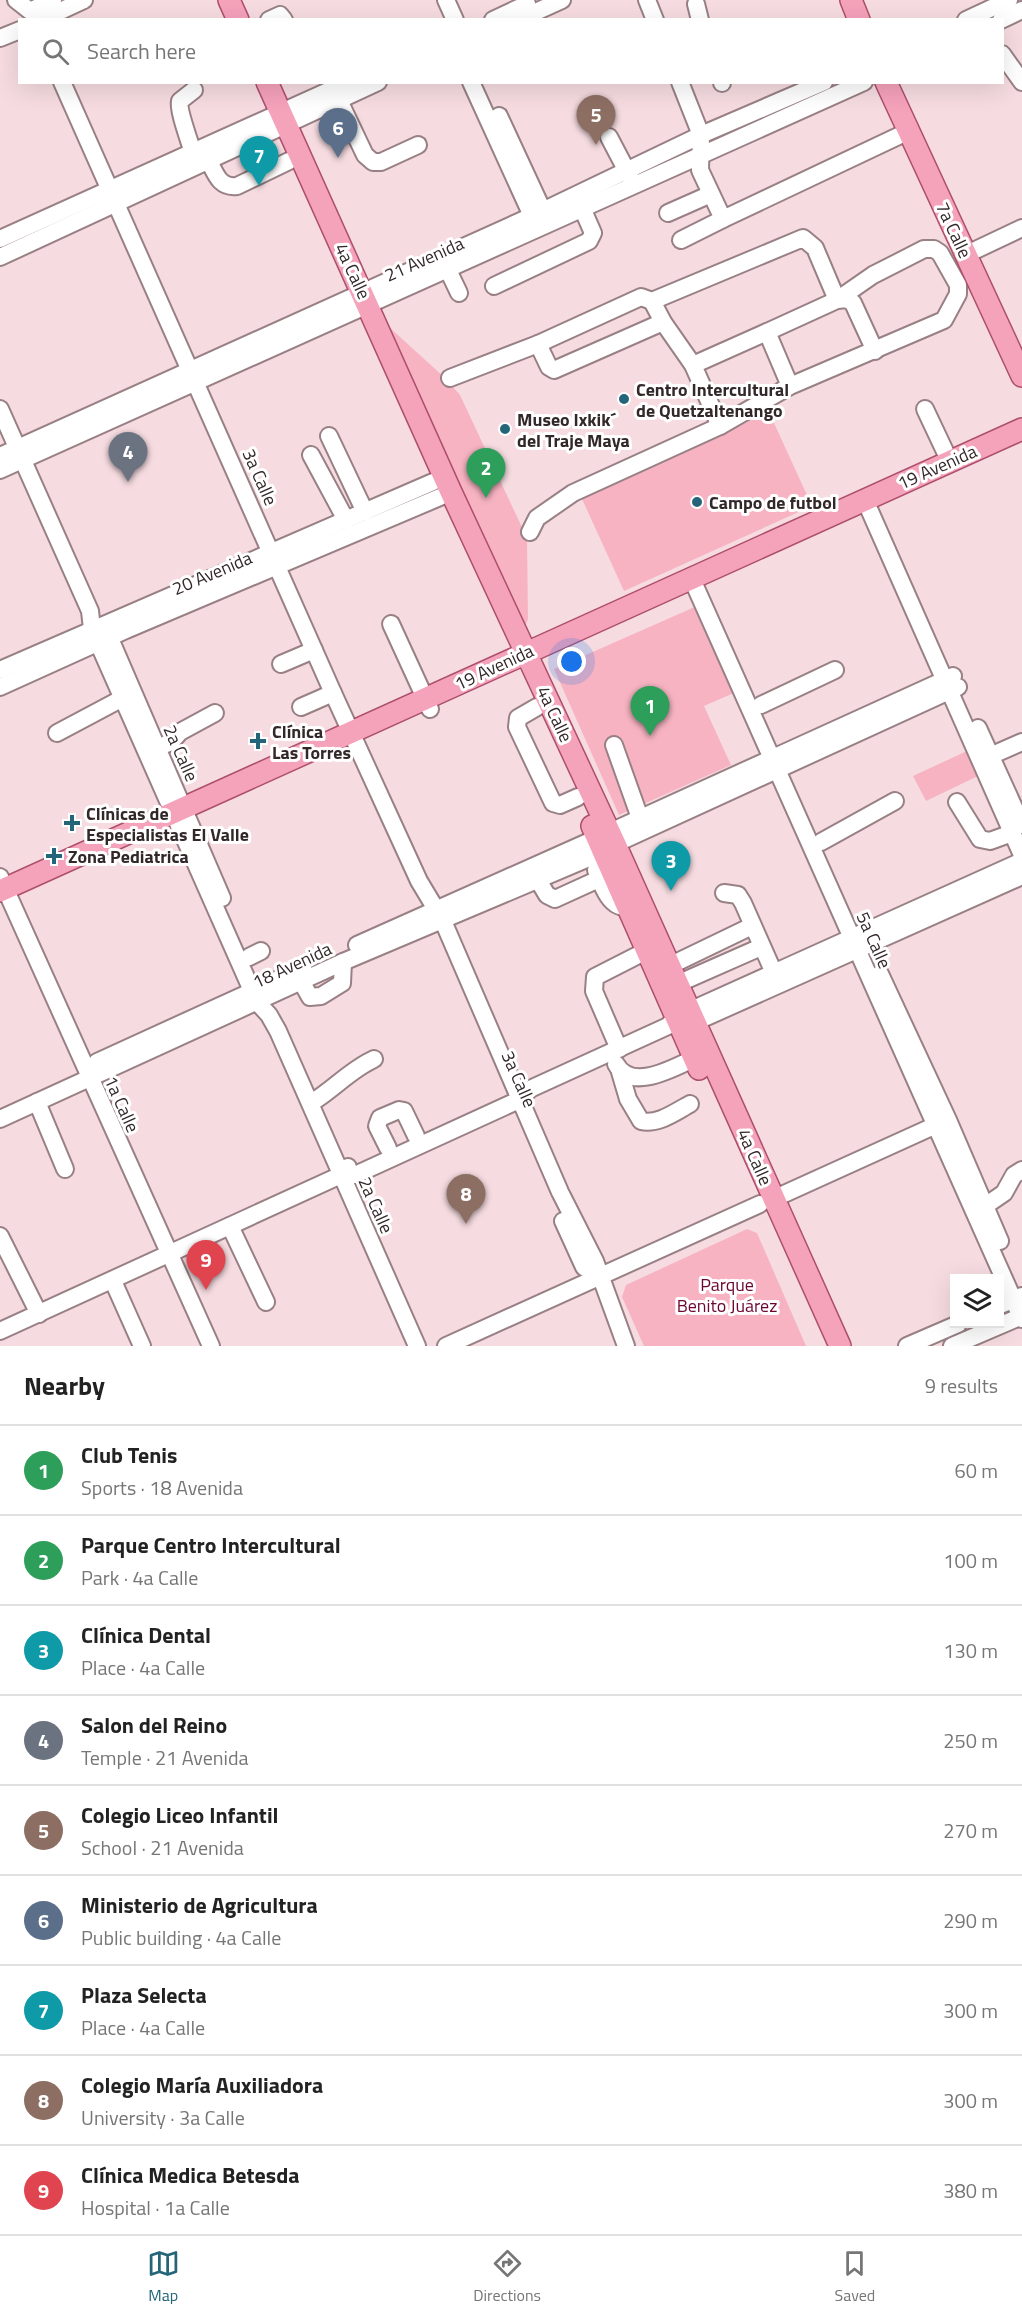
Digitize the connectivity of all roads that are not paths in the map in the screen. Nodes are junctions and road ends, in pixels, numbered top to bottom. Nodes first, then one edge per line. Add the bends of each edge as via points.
1 (16, 0) edge
2 (53, 0) edge
3 (84, 0) edge
4 (217, 0) edge
5 (229, 0) edge
6 (434, 0) edge
7 (446, 0) edge
8 (536, 0) edge
9 (562, 0) edge
10 (647, 0) edge
11 (851, 0) edge
12 (1009, 0) edge
13 (1022, 10) edge
14 (32, 13) edge
15 (225, 18) edge
16 (237, 18) edge
17 (442, 18) edge
18 (454, 18) edge
19 (497, 18) edge
20 (522, 18) edge
21 (654, 18) edge
22 (858, 18) edge
23 (970, 18) edge
24 (1004, 19) edge
25 (18, 31) edge
26 (0, 38) edge
27 (1004, 57) edge
28 (1022, 82) edge
29 (63, 84) edge
30 (255, 84) edge
31 (268, 84) edge
32 (367, 84) edge
33 (472, 84) edge
34 (485, 84) edge
35 (681, 84) edge
36 (819, 84) edge
37 (860, 84) edge
38 (887, 84) edge
39 (338, 89) edge
40 (194, 90) dead end
41 (278, 122) junction
42 (909, 131) junction
43 (701, 135) junction
44 (609, 137) dead end
45 (418, 145) dead end
46 (702, 154) junction
47 (200, 161) junction
48 (289, 161) junction
49 (630, 178) junction
50 (711, 194) junction
51 (114, 197) junction
52 (580, 202) junction
53 (537, 213) junction
54 (668, 213) dead end
55 (723, 219) junction
56 (1022, 228) edge
57 (1022, 236) edge
58 (0, 239) edge
59 (681, 240) dead end
60 (0, 257) edge
61 (967, 258) junction
62 (448, 270) junction
63 (494, 286) dead end
64 (459, 293) dead end
65 (837, 300) junction
66 (652, 301) junction
67 (360, 302) junction
68 (663, 322) junction
69 (766, 332) junction
70 (538, 344) junction
71 (876, 351) junction
72 (693, 364) junction
73 (1022, 376) edge
74 (193, 377) junction
75 (450, 378) dead end
76 (790, 386) junction
77 (0, 409) edge
78 (925, 409) dead end
79 (720, 426) junction
80 (1022, 429) edge
81 (329, 436) dead end
82 (1022, 445) edge
83 (20, 454) junction
84 (311, 455) dead end
85 (0, 456) edge
86 (950, 462) junction
87 (0, 470) edge
88 (437, 490) junction
89 (872, 504) junction
90 (365, 512) junction
91 (346, 520) junction
92 (530, 532) dead end
93 (275, 558) junction
94 (698, 582) junction
95 (392, 624) dead end
96 (101, 633) junction
97 (314, 650) junction
98 (523, 660) junction
99 (281, 664) dead end
100 (0, 670) edge
101 (835, 670) dead end
102 (951, 683) junction
103 (0, 687) edge
104 (333, 693) junction
105 (121, 699) junction
106 (428, 704) junction
107 (761, 705) junction
108 (300, 707) dead end
109 (215, 713) dead end
110 (57, 733) dead end
111 (354, 737) junction
112 (1022, 742) edge
113 (614, 745) dead end
114 (157, 748) junction
115 (986, 758) junction
116 (779, 762) junction
117 (895, 801) dead end
118 (957, 802) dead end
119 (180, 815) junction
120 (640, 818) junction
121 (1017, 829) edge
122 (821, 842) junction
123 (603, 844) junction
124 (1022, 855) edge
125 (1022, 861) edge
126 (606, 876) junction
127 (1022, 876) edge
128 (538, 880) junction
129 (3, 891) edge
130 (724, 893) dead end
131 (435, 918) junction
132 (752, 926) junction
133 (860, 942) junction
134 (761, 946) junction
135 (646, 951) junction
136 (774, 973) junction
137 (673, 975) junction
138 (260, 994) junction
139 (682, 1021) junction
140 (615, 1051) junction
141 (694, 1058) junction
142 (374, 1059) dead end
143 (620, 1072) junction
144 (87, 1073) junction
145 (515, 1095) junction
146 (37, 1102) junction
147 (311, 1103) junction
148 (690, 1104) dead end
149 (0, 1107) edge
150 (0, 1119) edge
151 (942, 1123) junction
152 (416, 1136) junction
153 (388, 1148) junction
154 (65, 1169) dead end
155 (1022, 1170) edge
156 (341, 1174) junction
157 (767, 1202) junction
158 (985, 1206) junction
159 (230, 1226) junction
160 (0, 1236) edge
161 (168, 1255) junction
162 (598, 1277) junction
163 (113, 1281) junction
164 (1014, 1298) edge
165 (266, 1302) dead end
166 (39, 1314) junction
167 (1022, 1317) edge
168 (950, 1327) edge
169 (0, 1331) edge
170 (141, 1346) edge
171 (211, 1346) edge
172 (417, 1346) edge
173 (446, 1346) edge
174 (626, 1346) edge
175 (825, 1346) edge
176 (840, 1346) edge
177 (907, 1346) edge
178 (952, 1346) edge

1 - 14 street
2 - 14 street
3 - 14 street
4 - 15 main road
5 - 16 main road
6 - 17 street
7 - 18 street
8 - 19 street
9 - 20 street
10 - 21 street
11 - 22 main road
12 - 23 street
13 - 24 street
25 - 26 street
27 - 28 street
29 - 51 street, 3a Calle
30 - 41 main road, 4a Calle
31 - 41 main road, 4a Calle
32 - 39 street
33 - 53 street
34 - 53 street
35 - 43 street
36 - 43 street, 21 Avenida
37 - 46 street, 21 Avenida
38 - 42 main road, 7a Calle
39 - 41 street
39 - 45 street via 365,155 373,162
40 - 47 street via 184,96 178,107
41 - 47 street
41 - 48 main road, 4a Calle
41 - 67 main road, 4a Calle
42 - 55 street
42 - 61 main road, 7a Calle
43 - 46 street
43 - 49 street, 21 Avenida
44 - 49 street
46 - 49 street, 21 Avenida
46 - 50 street via 699,166
47 - 48 street via 229,187
47 - 51 street
48 - 67 main road, 4a Calle
49 - 52 street, 21 Avenida
50 - 54 street
50 - 55 street
51 - 58 street
51 - 60 street
51 - 74 street, 3a Calle
52 - 53 street, 21 Avenida
52 - 62 street, 21 Avenida
52 - 63 street via 593,233 589,242
53 - 67 street, 21 Avenida
55 - 59 street
56 - 61 street
57 - 61 street
61 - 73 main road, 7a Calle
62 - 64 street
62 - 67 street, 21 Avenida
65 - 66 street via 815,248 803,238
65 - 69 street
65 - 71 street via 853,303
65 - 71 street via 873,275 924,249 940,253 958,285 958,294 944,320
66 - 68 street
66 - 70 street via 641,297
67 - 74 street, 21 Avenida
67 - 88 main road, 4a Calle
67 - 98 main road, 4a Calle via 445,477
68 - 70 street via 554,370
68 - 72 street
69 - 72 street
69 - 76 street
70 - 75 street
71 - 76 street
72 - 79 street
74 - 83 street, 21 Avenida
74 - 93 street, 3a Calle
76 - 79 street
77 - 83 street, 2a Calle
78 - 86 street
79 - 92 street via 573,493 537,518
80 - 86 main road, 19 Avenida
81 - 90 street
82 - 89 main road, 19 Avenida
83 - 85 street, 21 Avenida
83 - 87 street, 21 Avenida
83 - 96 street, 2a Calle
84 - 91 street
86 - 89 main road, 19 Avenida
88 - 90 street, 20 Avenida
88 - 93 street, 20 Avenida
88 - 98 main road, 4a Calle
89 - 94 main road, 19 Avenida
89 - 102 street
90 - 91 street, 20 Avenida
91 - 93 street, 20 Avenida
93 - 96 street, 20 Avenida
93 - 97 street, 3a Calle
94 - 98 main road, 19 Avenida
94 - 107 street, 5a Calle
94 - 116 street, 5a Calle
95 - 106 street
96 - 100 street, 20 Avenida
96 - 103 street, 20 Avenida
96 - 105 street, 2a Calle
96 - 114 street, 2a Calle
97 - 99 street
97 - 104 street, 3a Calle
98 - 106 main road, 19 Avenida
98 - 123 main road, 4a Calle
98 - 123 main road, 4a Calle via 537,707
101 - 107 street
102 - 115 street
102 - 116 street, 18 Avenida
104 - 108 street
104 - 111 street, 3a Calle
105 - 110 street
105 - 119 street, 2a Calle
106 - 111 main road, 19 Avenida
107 - 116 street, 5a Calle
109 - 114 street
111 - 119 main road, 19 Avenida
111 - 131 street, 3a Calle
112 - 115 street
113 - 120 street
114 - 119 street, 2a Calle
115 - 121 street
116 - 120 street, 18 Avenida
116 - 122 street, 5a Calle
116 - 123 street, 18 Avenida
116 - 133 street, 5a Calle
117 - 122 street
118 - 121 street via 980,839 990,841
119 - 129 main road, 19 Avenida
119 - 138 street, 2a Calle
119 - 138 street, 2a Calle via 204,840 255,954
120 - 123 street, 18 Avenida
121 - 124 street
122 - 133 street, 5a Calle
123 - 126 main road, 4a Calle
123 - 128 street, 18 Avenida
123 - 131 street, 18 Avenida
123 - 137 main road, 4a Calle
125 - 133 street
126 - 128 street via 555,899 547,895
126 - 135 main road, 4a Calle via 627,907
127 - 133 street
128 - 131 street, 18 Avenida
129 - 144 street, 1a Calle
130 - 132 street via 738,895
131 - 138 street, 18 Avenida
131 - 138 street, 18 Avenida via 301,981
131 - 145 street, 3a Calle
132 - 134 street
132 - 137 street
133 - 136 street
133 - 139 street
133 - 151 street, 5a Calle
134 - 136 street
134 - 137 street
135 - 139 main road, 4a Calle
135 - 140 street via 596,977 594,991
136 - 139 street
137 - 139 main road, 4a Calle
138 - 144 street, 18 Avenida
138 - 147 street, 2a Calle
139 - 140 street
139 - 141 main road, 4a Calle
139 - 157 main road, 4a Calle
140 - 143 street
140 - 145 street
141 - 143 street via 651,1076
141 - 157 main road, 4a Calle
142 - 147 street
143 - 148 street via 628,1099 641,1121 659,1120
144 - 146 street, 18 Avenida
144 - 149 street, 18 Avenida
144 - 161 street, 1a Calle
145 - 152 street
145 - 156 street via 355,1175
145 - 162 street, 3a Calle via 555,1194 595,1261
146 - 150 street, 18 Avenida
146 - 154 street
147 - 156 street, 2a Calle
151 - 157 street
151 - 158 street, 5a Calle
151 - 164 street, 5a Calle
152 - 153 street
152 - 153 street via 404,1111 380,1118 377,1126
153 - 156 street via 350,1165
155 - 158 street via 1014,1175 1004,1193
156 - 159 street
156 - 172 street, 2a Calle
157 - 162 street
157 - 175 main road, 4a Calle
157 - 176 main road, 4a Calle
158 - 164 street, 5a Calle
159 - 161 street
159 - 165 street
160 - 166 street
161 - 163 street
161 - 171 street, 1a Calle
162 - 173 street
162 - 174 street, 3a Calle
163 - 166 street
163 - 170 street
164 - 167 street, 5a Calle
166 - 169 street
167 - 178 street
168 - 177 street

